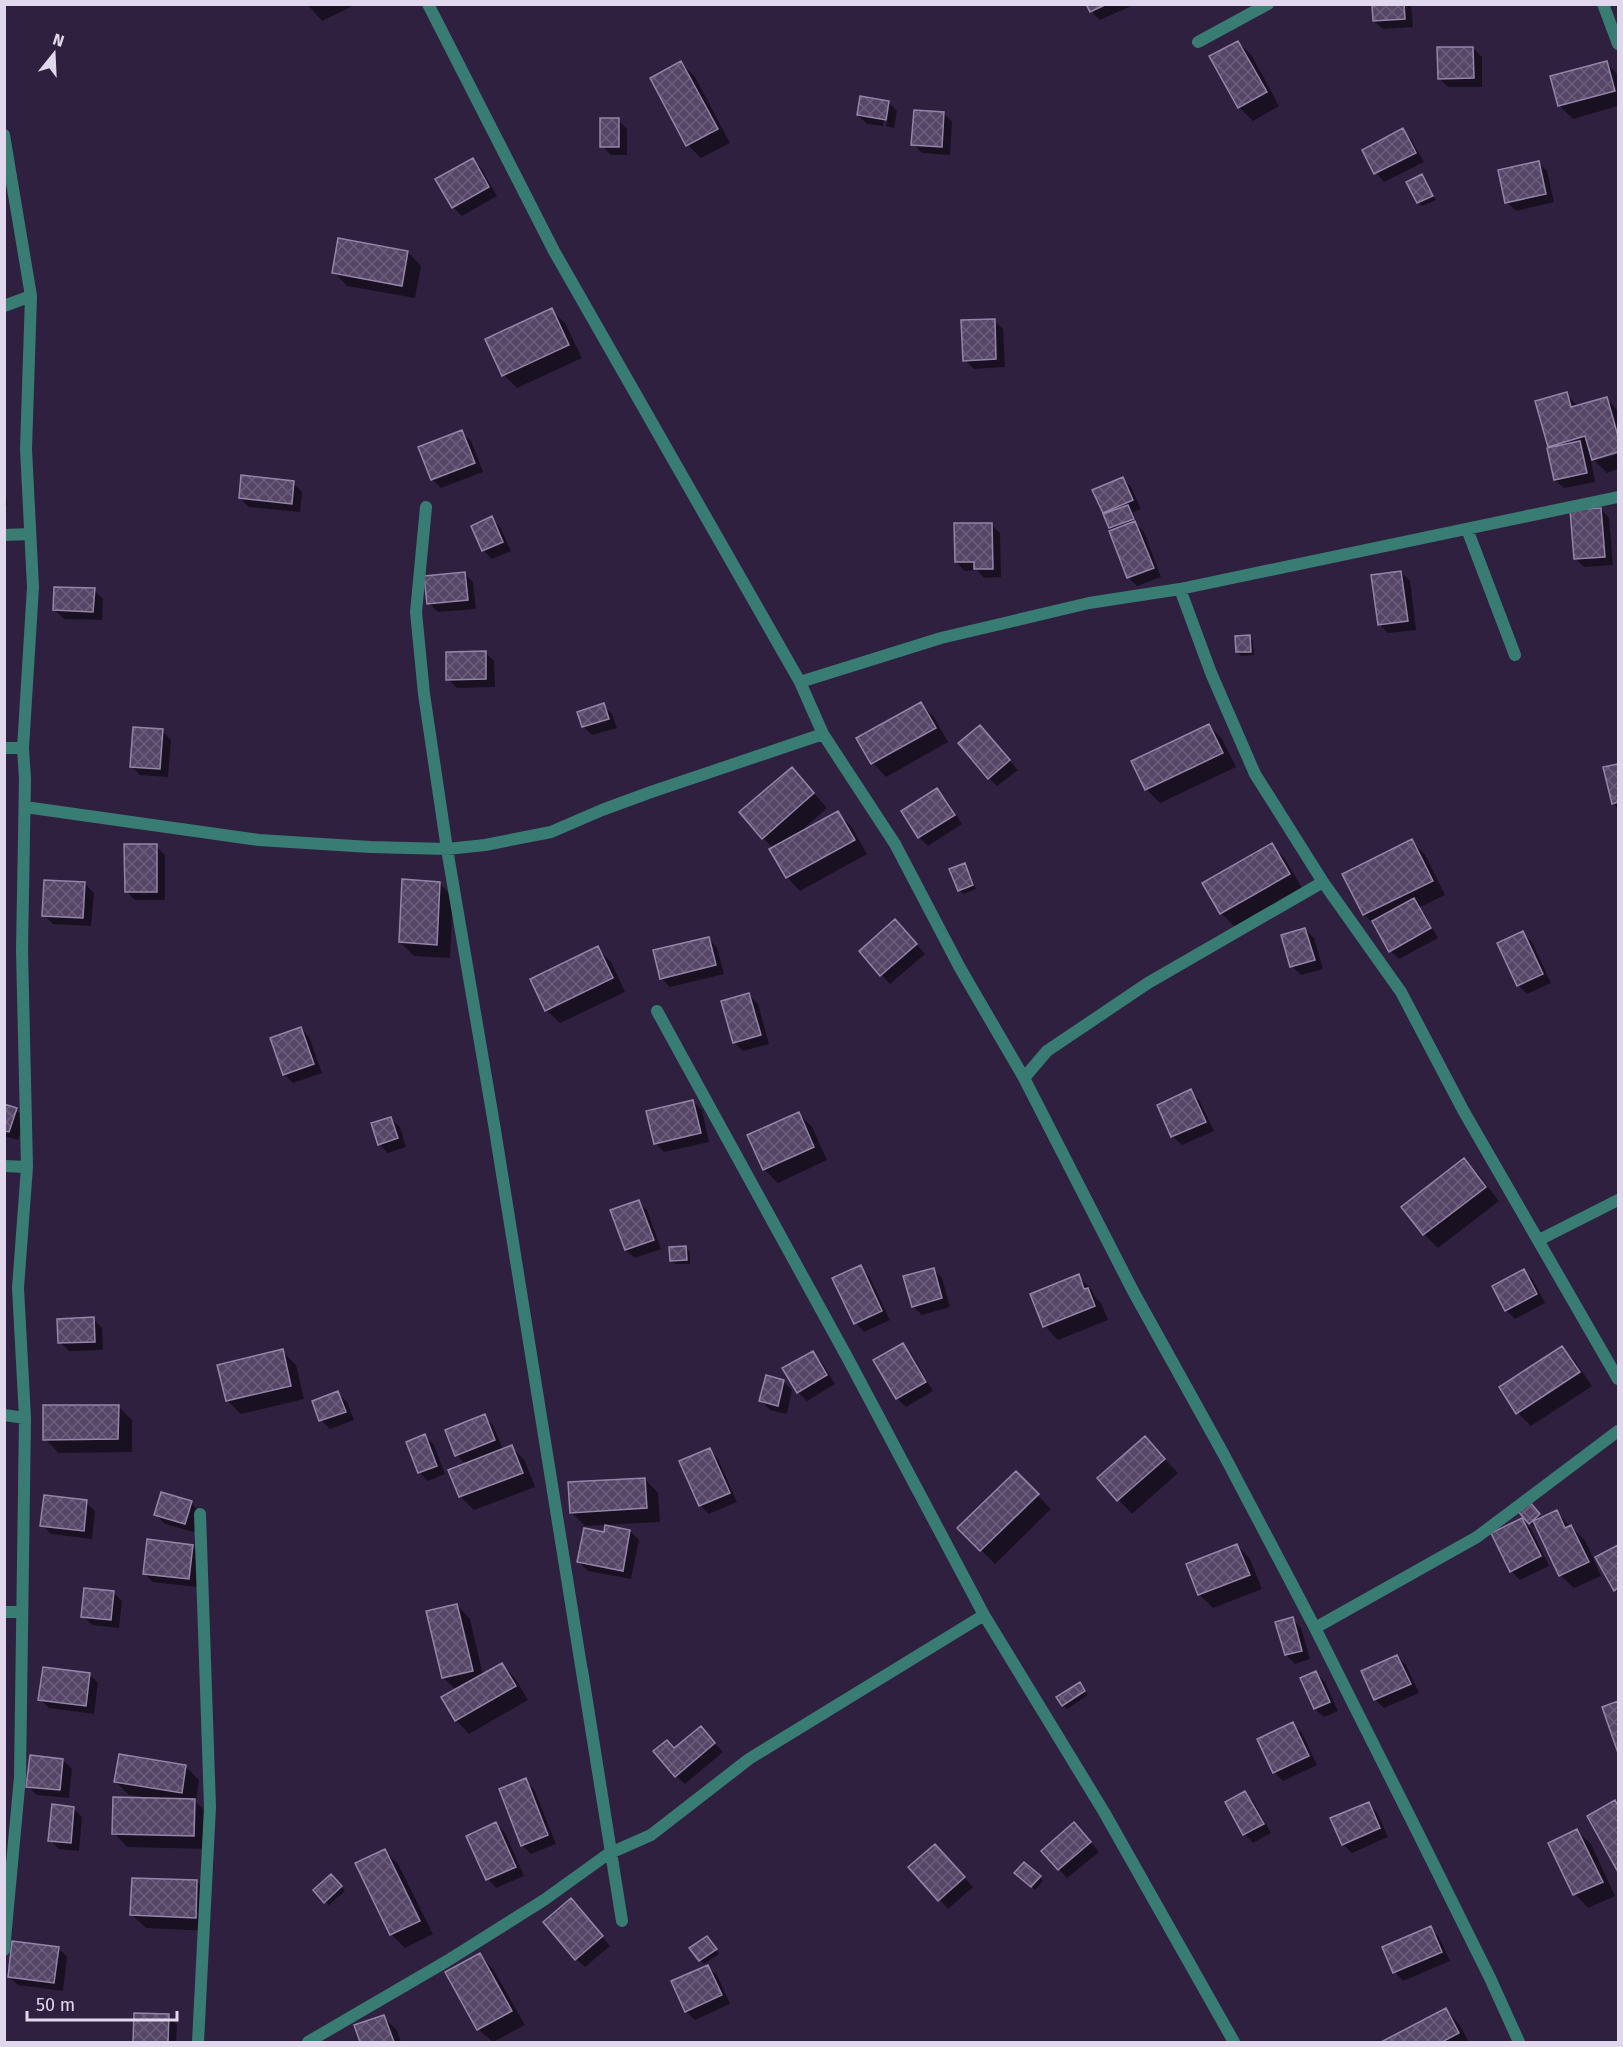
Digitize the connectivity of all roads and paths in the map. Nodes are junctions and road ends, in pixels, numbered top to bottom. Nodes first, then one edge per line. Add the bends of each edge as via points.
1 (428, 4) edge
2 (1268, 4) edge
3 (1603, 4) edge
4 (1198, 42) dead end
5 (1618, 44) edge
6 (4, 135) edge
7 (31, 296) junction
8 (4, 306) edge
9 (1618, 497) edge
10 (426, 507) dead end
11 (1467, 529) junction
12 (30, 534) junction
13 (4, 535) edge
14 (1180, 589) junction
15 (1515, 655) dead end
16 (800, 682) junction
17 (824, 734) junction
18 (4, 748) edge
19 (23, 748) junction
20 (25, 807) junction
21 (447, 849) junction
22 (1323, 882) junction
23 (657, 1011) dead end
24 (1024, 1078) junction
25 (4, 1166) edge
26 (27, 1167) junction
27 (1618, 1200) edge
28 (1539, 1240) junction
29 (1618, 1379) edge
30 (4, 1415) edge
31 (25, 1418) junction
32 (1618, 1431) edge
33 (200, 1514) dead end
34 (4, 1612) edge
35 (21, 1612) junction
36 (984, 1615) junction
37 (1315, 1628) junction
38 (582, 1670) dead end
39 (608, 1854) junction
40 (622, 1921) junction
41 (4, 1950) edge
42 (198, 2043) edge
43 (309, 2043) edge
44 (1234, 2043) edge
45 (1520, 2043) edge

1 - 16 street via 554,251
2 - 4 street
3 - 5 street
6 - 7 street
7 - 8 street
7 - 12 street via 26,449
9 - 11 street
10 - 21 street via 416,612
11 - 14 street
11 - 15 street
12 - 13 street
12 - 19 street via 33,587
14 - 16 street via 1089,603 941,638
14 - 22 street via 1255,774
16 - 17 street
17 - 21 street via 641,796 551,832
17 - 24 street via 895,844
18 - 19 street
19 - 20 street
20 - 21 street via 259,840
20 - 26 street via 22,950
21 - 40 street
22 - 24 street via 1148,983 1047,1051
22 - 28 street via 1401,992 1463,1110
23 - 36 street
24 - 37 street via 1132,1291
25 - 26 street
26 - 31 street via 18,1288
27 - 28 street
28 - 29 street
30 - 31 street
31 - 35 street
32 - 37 street via 1477,1537
33 - 42 street via 210,1807
34 - 35 street
35 - 41 street via 21,1777
36 - 39 street via 749,1759 651,1835
36 - 44 street via 1104,1812
37 - 45 street
38 - 40 street
39 - 40 street
39 - 43 street via 544,1900

